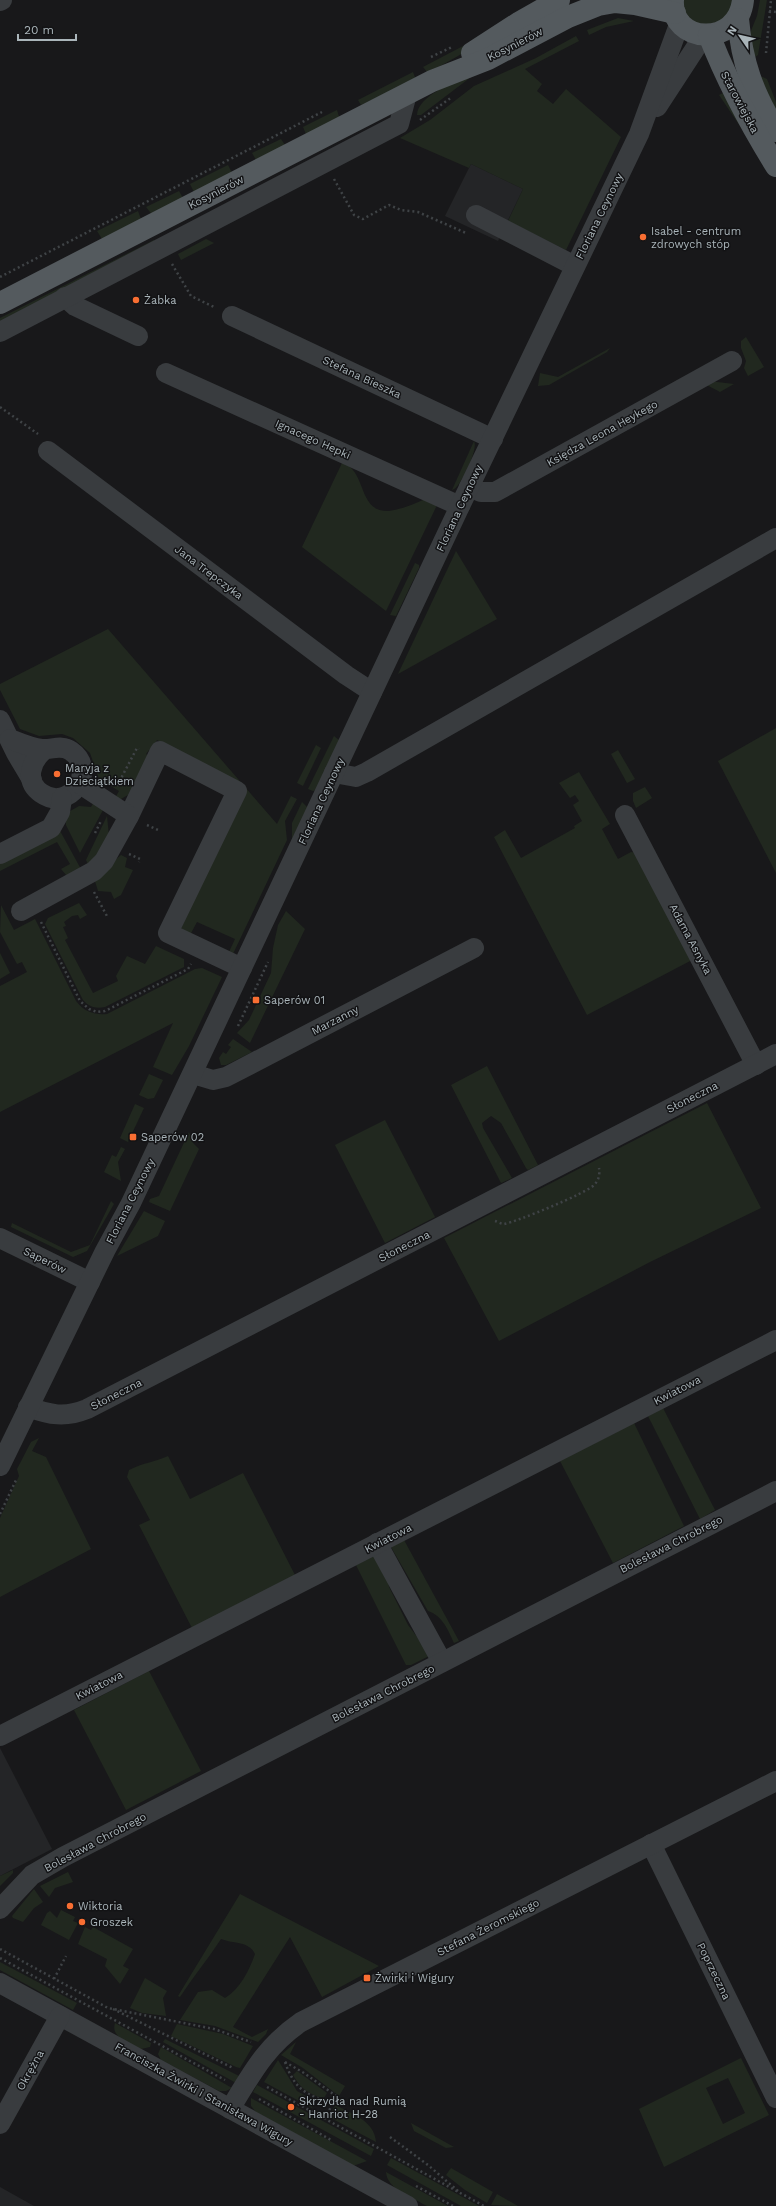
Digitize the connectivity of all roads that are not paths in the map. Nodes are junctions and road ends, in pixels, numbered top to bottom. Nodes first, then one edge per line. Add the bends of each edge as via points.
1 (559, 0) edge
2 (597, 3) edge
3 (740, 9) edge
4 (676, 12) edge
5 (706, 35) junction
6 (432, 81) junction
7 (407, 94) junction
8 (776, 131) edge
9 (639, 134) junction
10 (776, 166) edge
11 (476, 215) dead end
12 (575, 266) junction
13 (65, 297) junction
14 (0, 303) edge
15 (232, 316) road end
16 (0, 332) edge
17 (138, 336) dead end
18 (732, 361) dead end
19 (166, 373) dead end
20 (493, 439) junction
21 (48, 451) road end
22 (469, 487) junction
23 (460, 506) junction
24 (776, 538) edge
25 (372, 692) junction
26 (0, 720) edge
27 (10, 739) junction
28 (44, 750) junction
29 (334, 773) junction
30 (32, 780) junction
31 (80, 784) junction
32 (62, 798) junction
33 (625, 814) dead end
34 (128, 816) junction
35 (0, 854) edge
36 (21, 911) dead end
37 (474, 948) dead end
38 (242, 968) junction
39 (776, 1054) edge
40 (756, 1065) junction
41 (193, 1074) junction
42 (0, 1238) edge
43 (90, 1282) junction
44 (776, 1340) edge
45 (28, 1407) junction
46 (0, 1466) edge
47 (776, 1491) edge
48 (377, 1543) junction
49 (442, 1662) junction
50 (0, 1736) edge
51 (776, 1781) edge
52 (651, 1844) junction
53 (0, 1909) edge
54 (0, 1983) edge
55 (60, 2016) junction
56 (776, 2098) edge
57 (230, 2109) junction
58 (0, 2124) edge
59 (408, 2206) edge

1 - 6 main road, Kosynierów via 520,22
2 - 4 main road, Kosynierów via 635,4
2 - 6 main road, Kosynierów via 488,59
3 - 5 main road via 730,27 720,33
3 - 8 main road, Starowiejska via 740,44 749,81
4 - 5 main road, Kosynierów via 690,30
4 - 9 street, Floriana Ceynowy
5 - 9 street, Floriana Ceynowy
5 - 10 main road, Starowiejska
6 - 7 main road, Kosynierów
7 - 13 street via 399,124
7 - 14 main road, Kosynierów
9 - 12 street, Floriana Ceynowy
11 - 12 street
12 - 20 street, Floriana Ceynowy
13 - 16 street
13 - 17 street via 75,306
15 - 20 street, Stefana Bieszka
18 - 22 street, Księdza Leona Heykego via 495,492 481,492
19 - 23 street, Ignacego Hepki
20 - 22 street, Floriana Ceynowy
21 - 25 street, Jana Trepczyka
22 - 23 street, Floriana Ceynowy
23 - 25 street, Floriana Ceynowy
24 - 29 street via 367,772 356,777
25 - 29 street, Floriana Ceynowy
26 - 27 street
27 - 28 street
27 - 30 street
28 - 30 street via 33,763
28 - 31 street via 62,747 77,756 83,772
29 - 38 street, Floriana Ceynowy
30 - 32 street via 40,793 47,797
31 - 32 street via 70,795
31 - 34 street
32 - 35 street via 60,812 51,828
33 - 40 street, Adama Asnyka
34 - 36 street via 104,861 94,871
34 - 38 street via 160,751 237,791 168,933
37 - 41 street, Marzanny via 226,1077 213,1080
38 - 41 street, Floriana Ceynowy
39 - 40 street, Słoneczna
40 - 45 street, Słoneczna via 87,1409 73,1415 62,1416 48,1415
41 - 43 street, Floriana Ceynowy
42 - 43 street, Saperów
43 - 45 street, Floriana Ceynowy
44 - 48 street, Kwiatowa
45 - 46 street, Floriana Ceynowy
47 - 49 street, Bolesława Chrobrego
48 - 49 street
48 - 50 street, Kwiatowa
49 - 53 street, Bolesława Chrobrego via 63,1857 32,1875
51 - 52 street, Stefana Żeromskiego
52 - 56 street, Poprzeczna
52 - 57 street, Stefana Żeromskiego via 301,2022 269,2048
54 - 55 street, Franciszka Żwirki i Stanisława Wigury
55 - 57 street, Franciszka Żwirki i Stanisława Wigury
55 - 58 street, Okrężna
57 - 59 street, Franciszka Żwirki i Stanisława Wigury

